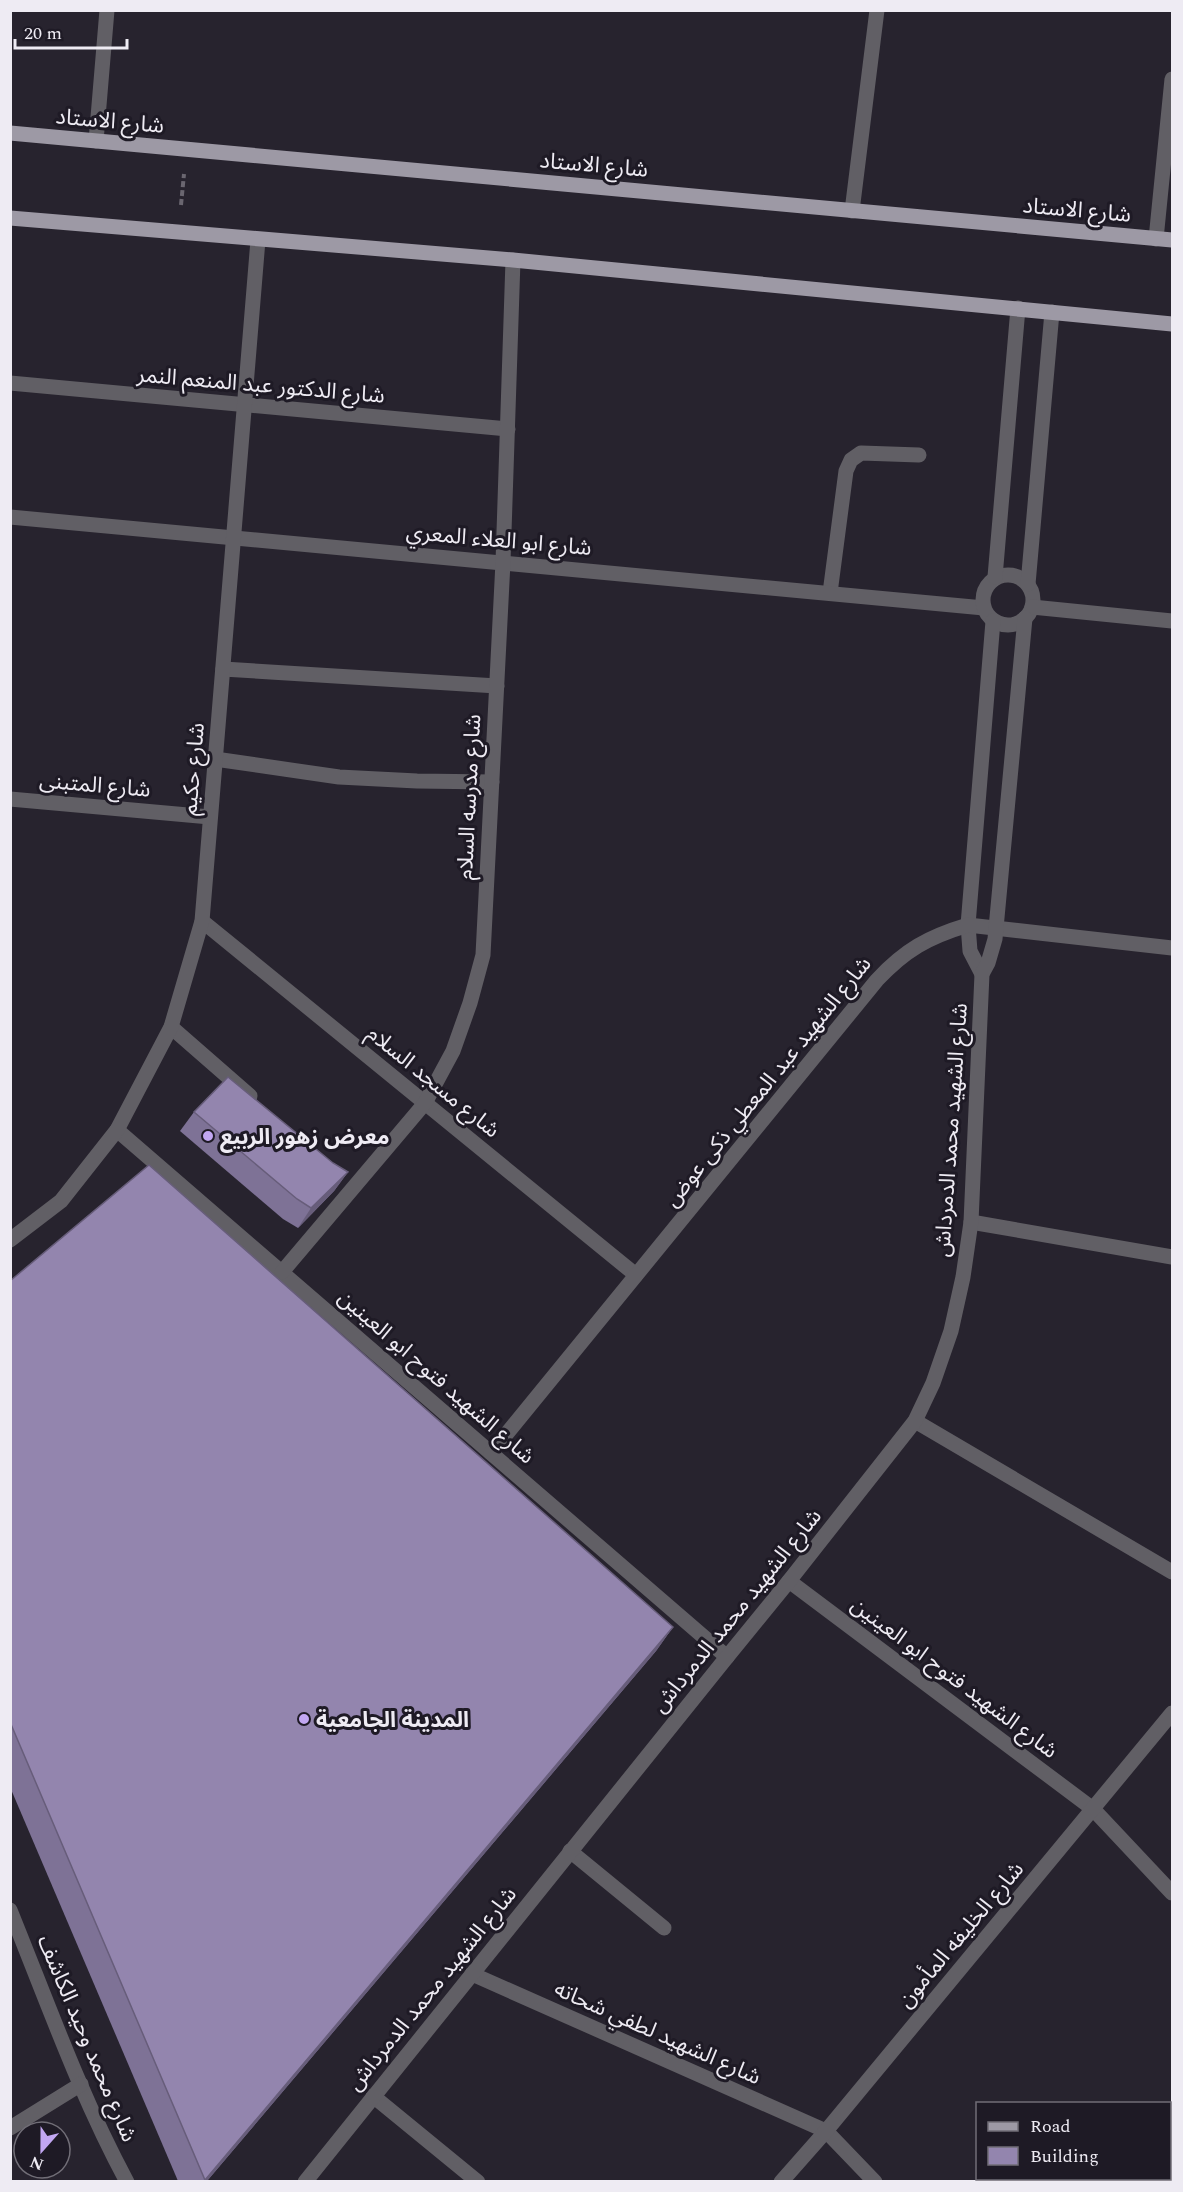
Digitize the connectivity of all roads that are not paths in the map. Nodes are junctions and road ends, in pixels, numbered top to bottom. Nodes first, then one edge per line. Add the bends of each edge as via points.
1 (107, 10) edge
2 (877, 10) edge
3 (1173, 79) edge
4 (10, 133) edge
5 (96, 141) junction
6 (852, 211) junction
7 (10, 218) edge
8 (1156, 239) junction
9 (258, 240) junction
10 (1173, 240) edge
11 (513, 260) junction
12 (1018, 308) junction
13 (1052, 312) junction
14 (1173, 324) edge
15 (10, 383) edge
16 (244, 404) junction
17 (508, 429) junction
18 (919, 455) dead end
19 (10, 517) edge
20 (233, 537) junction
21 (503, 562) junction
22 (995, 577) junction
23 (1028, 584) junction
24 (830, 593) junction
25 (984, 608) junction
26 (1028, 613) junction
27 (993, 621) junction
28 (1173, 621) edge
29 (223, 669) junction
30 (497, 686) junction
31 (215, 759) junction
32 (492, 782) junction
33 (10, 799) edge
34 (210, 818) junction
35 (202, 921) junction
36 (968, 925) junction
37 (996, 927) junction
38 (1173, 948) edge
39 (982, 974) junction
40 (171, 1027) junction
41 (425, 1103) junction
42 (258, 1104) edge
43 (117, 1130) junction
44 (971, 1222) junction
45 (10, 1240) edge
46 (1173, 1257) edge
47 (282, 1272) junction
48 (636, 1275) junction
49 (915, 1421) junction
50 (491, 1453) junction
51 (1173, 1572) edge
52 (789, 1581) junction
53 (727, 1657) junction
54 (1173, 1713) edge
55 (1093, 1809) junction
56 (570, 1851) junction
57 (1173, 1893) edge
58 (10, 1910) edge
59 (664, 1928) dead end
60 (472, 1974) junction
61 (81, 2084) junction
62 (373, 2096) junction
63 (10, 2128) edge
64 (826, 2131) junction
65 (127, 2181) edge
66 (305, 2181) edge
67 (478, 2181) edge
68 (781, 2181) edge
69 (875, 2181) edge

1 - 5 street
2 - 6 street
3 - 8 street
4 - 5 main road, شارع الاستاد
5 - 6 main road, شارع الاستاد
6 - 8 main road, شارع الاستاد
7 - 9 main road
8 - 10 main road, شارع الاستاد
9 - 11 main road
9 - 16 street, شارع حكيم
11 - 12 main road
11 - 17 street, شارع مدرسه السلام
12 - 13 main road
12 - 22 street
13 - 14 main road
13 - 23 street
15 - 16 street, شارع الدكتور عبد المنعم النمر
16 - 17 street, شارع الدكتور عبد المنعم النمر
16 - 20 street, شارع حكيم
17 - 21 street, شارع مدرسه السلام
18 - 24 street via 861,453 851,460 846,471
19 - 20 street, شارع ابو العلاء المعري
20 - 21 street, شارع ابو العلاء المعري
20 - 29 street, شارع حكيم
21 - 24 street, شارع ابو العلاء المعري
21 - 30 street, شارع مدرسه السلام
22 - 23 street via 1013,575
22 - 25 street via 984,590
23 - 26 street via 1032,591
24 - 25 street, شارع ابو العلاء المعري
25 - 27 street
26 - 27 street via 1010,625
26 - 28 street
26 - 37 street, شارع الشهيد محمد الدمرداش
27 - 36 street, شارع الشهيد محمد الدمرداش
29 - 30 street
29 - 31 street, شارع حكيم
30 - 32 street, شارع مدرسه السلام
31 - 32 street via 339,777
31 - 34 street, شارع حكيم
32 - 41 street, شارع مدرسه السلام via 483,955 453,1051
33 - 34 street, شارع المتبنى
34 - 35 street, شارع حكيم
35 - 40 street, شارع حكيم
35 - 41 street, شارع مسجد السلام
36 - 37 street, شارع الشهيد عبد المعطي ذكى عوض
36 - 39 street, شارع الشهيد محمد الدمرداش via 970,951
36 - 48 street, شارع الشهيد عبد المعطي ذكى عوض via 917,945 889,967
37 - 38 street, شارع الشهيد عبد المعطي ذكى عوض
37 - 39 street, شارع الشهيد محمد الدمرداش via 992,951
39 - 44 street, شارع الشهيد محمد الدمرداش
40 - 42 street
40 - 43 street, شارع حكيم
41 - 47 street, شارع مدرسه السلام via 349,1184
41 - 48 street, شارع مسجد السلام
43 - 45 street, شارع حكيم via 61,1201
43 - 47 street, شارع الشهيد فتوح ابو العينين via 234,1239
44 - 46 street
44 - 49 street, شارع الشهيد محمد الدمرداش via 951,1331
47 - 50 street, شارع الشهيد فتوح ابو العينين
48 - 50 street, شارع الشهيد عبد المعطي ذكى عوض
49 - 51 street
49 - 52 street, شارع الشهيد محمد الدمرداش
50 - 53 street, شارع الشهيد فتوح ابو العينين
52 - 53 street, شارع الشهيد محمد الدمرداش
52 - 55 street, شارع الشهيد فتوح ابو العينين
53 - 56 street, شارع الشهيد محمد الدمرداش
54 - 55 street, شارع الخليفه المأمون
55 - 57 street, شارع الشهيد فتوح ابو العينين
55 - 64 street, شارع الخليفه المأمون
56 - 59 street
56 - 60 street, شارع الشهيد محمد الدمرداش
58 - 61 street, شارع محمد وحيد الكاشف
60 - 62 street, شارع الشهيد محمد الدمرداش
60 - 64 street, شارع الشهيد لطفي شحاته
61 - 63 street
61 - 65 street, شارع محمد وحيد الكاشف
62 - 66 street, شارع الشهيد محمد الدمرداش
62 - 67 street
64 - 68 street, شارع الخليفه المأمون
64 - 69 street

